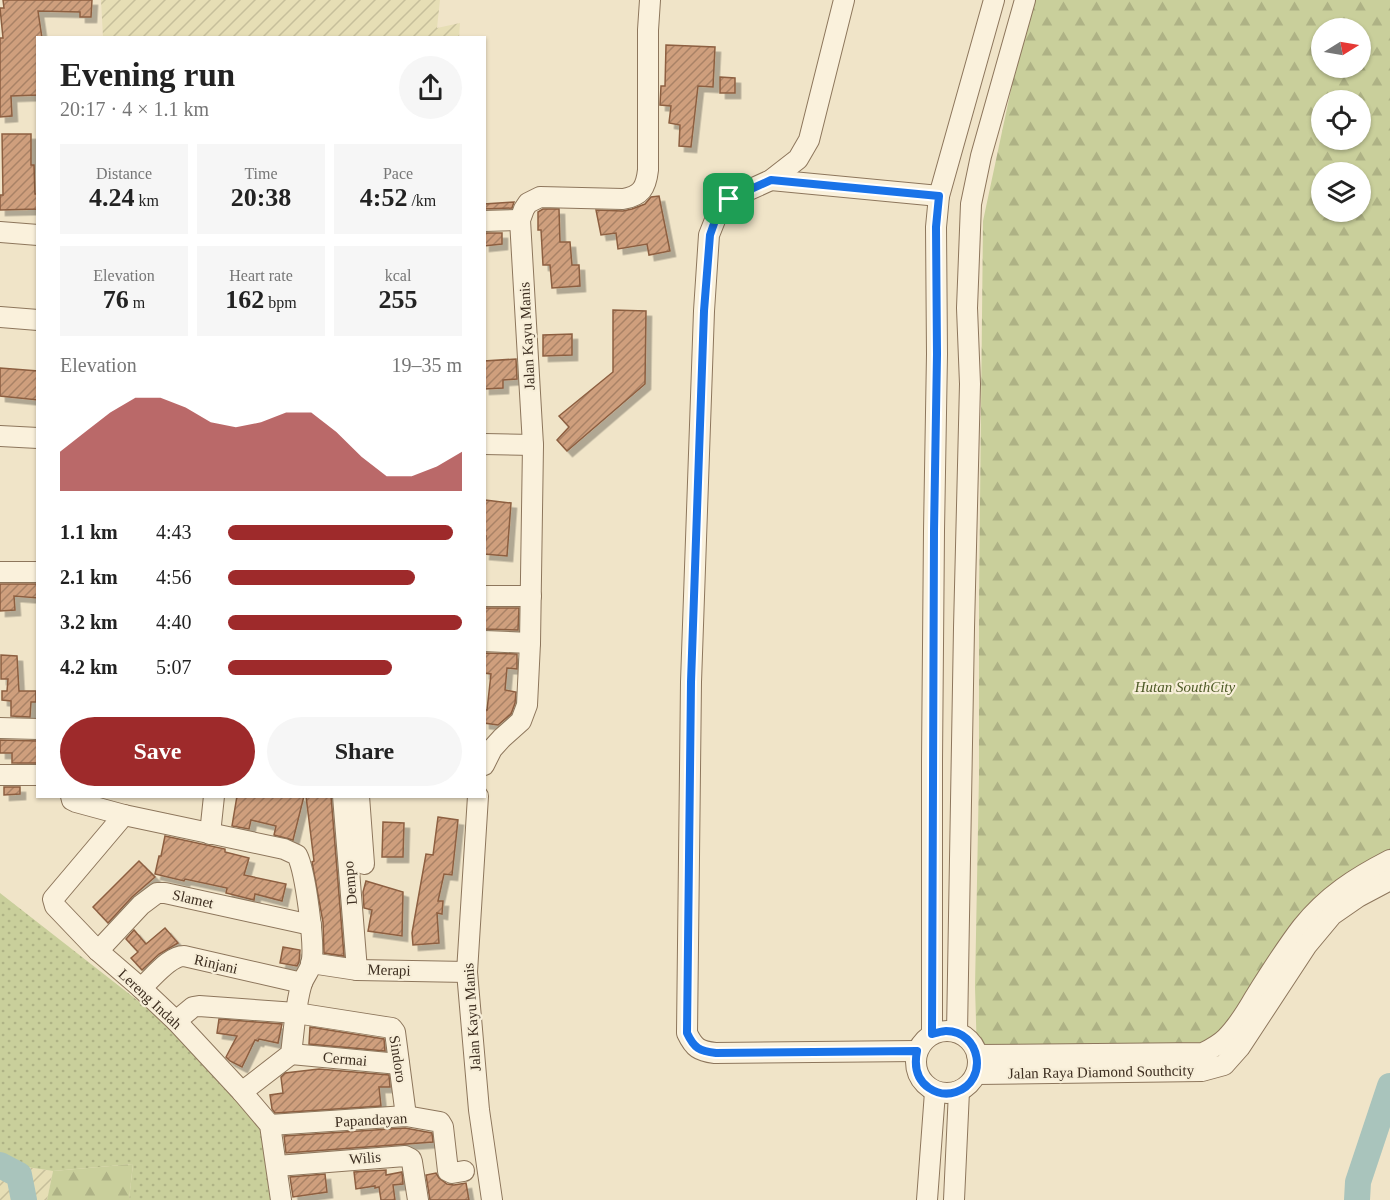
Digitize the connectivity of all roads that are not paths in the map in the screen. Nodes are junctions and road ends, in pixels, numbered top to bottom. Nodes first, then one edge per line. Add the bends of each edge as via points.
1 (650, 0) edge
2 (844, 0) edge
3 (994, 0) edge
4 (1025, 0) edge
5 (771, 180) junction
6 (939, 196) junction
7 (520, 220) junction
8 (486, 221) edge
9 (0, 232) edge
10 (36, 235) edge
11 (0, 317) edge
12 (36, 320) edge
13 (0, 436) edge
14 (36, 438) edge
15 (486, 444) edge
16 (533, 446) junction
17 (0, 572) edge
18 (36, 572) edge
19 (486, 596) edge
20 (531, 596) junction
21 (486, 641) edge
22 (530, 643) junction
23 (0, 728) edge
24 (36, 729) edge
25 (486, 761) edge
26 (0, 775) edge
27 (36, 776) edge
28 (72, 798) edge
29 (214, 798) edge
30 (343, 798) edge
31 (359, 798) edge
32 (478, 798) edge
33 (124, 815) junction
34 (210, 834) junction
35 (1390, 860) edge
36 (364, 864) dead end
37 (1390, 880) edge
38 (311, 926) junction
39 (98, 951) junction
40 (311, 963) junction
41 (357, 969) junction
42 (467, 972) junction
43 (302, 983) junction
44 (141, 988) junction
45 (296, 1013) junction
46 (176, 1021) junction
47 (957, 1032) junction
48 (932, 1034) junction
49 (917, 1051) junction
50 (291, 1054) junction
51 (399, 1064) junction
52 (976, 1064) junction
53 (959, 1091) junction
54 (242, 1092) junction
55 (935, 1092) junction
56 (406, 1116) junction
57 (270, 1125) junction
58 (277, 1166) junction
59 (464, 1171) dead end
60 (281, 1200) edge
61 (418, 1200) edge
62 (492, 1200) edge
63 (927, 1200) edge
64 (954, 1200) edge

1 - 7 street via 648,170 643,189 623,199 540,197 528,203
2 - 5 street via 809,140 798,159
3 - 6 street
4 - 47 street via 971,204
5 - 6 street
5 - 49 street via 729,199 717,215 710,235 691,670 687,1033 692,1044 702,1051 716,1053
6 - 48 street
7 - 8 street
7 - 16 street, Jalan Kayu Manis
9 - 10 street
11 - 12 street
13 - 14 street
15 - 16 street
16 - 20 street, Jalan Kayu Manis
17 - 18 street
19 - 20 street
20 - 22 street, Jalan Kayu Manis
21 - 22 street
22 - 25 street, Jalan Kayu Manis via 525,712
23 - 24 street
26 - 27 street
28 - 33 street
29 - 34 street
30 - 41 street, Dempo
31 - 36 street
32 - 42 street, Jalan Kayu Manis
33 - 34 street
33 - 39 street, Lereng Indah via 53,899 55,906
34 - 38 street via 297,855
35 - 52 street, Jalan Raya Diamond Southcity via 1340,889 1303,926 1246,1012 1214,1048 1203,1053
37 - 52 street, Jalan Raya Diamond Southcity via 1332,915 1224,1065 1202,1071
38 - 39 street, Slamet via 165,892 141,905
38 - 40 street
39 - 44 street, Lereng Indah
40 - 41 street, Merapi
40 - 43 street
41 - 42 street, Merapi
42 - 62 street, Jalan Kayu Manis via 479,1110
43 - 44 street, Rinjani via 179,956
43 - 45 street
44 - 46 street, Lereng Indah
45 - 46 street via 196,1006
45 - 50 street
45 - 51 street, Sindoro via 392,1028
46 - 54 street, Lereng Indah
47 - 48 street
47 - 52 street via 973,1045
48 - 49 street
49 - 55 street via 918,1075
50 - 51 street, Cermai
50 - 54 street
51 - 56 street, Sindoro
52 - 53 street via 972,1081
53 - 55 street
53 - 64 street
54 - 57 street, Lereng Indah
55 - 63 street
56 - 57 street, Papandayan
56 - 59 street, Papandayan via 440,1122 448,1171
57 - 58 street
58 - 60 street
58 - 61 street, Wilis via 405,1155 412,1162

